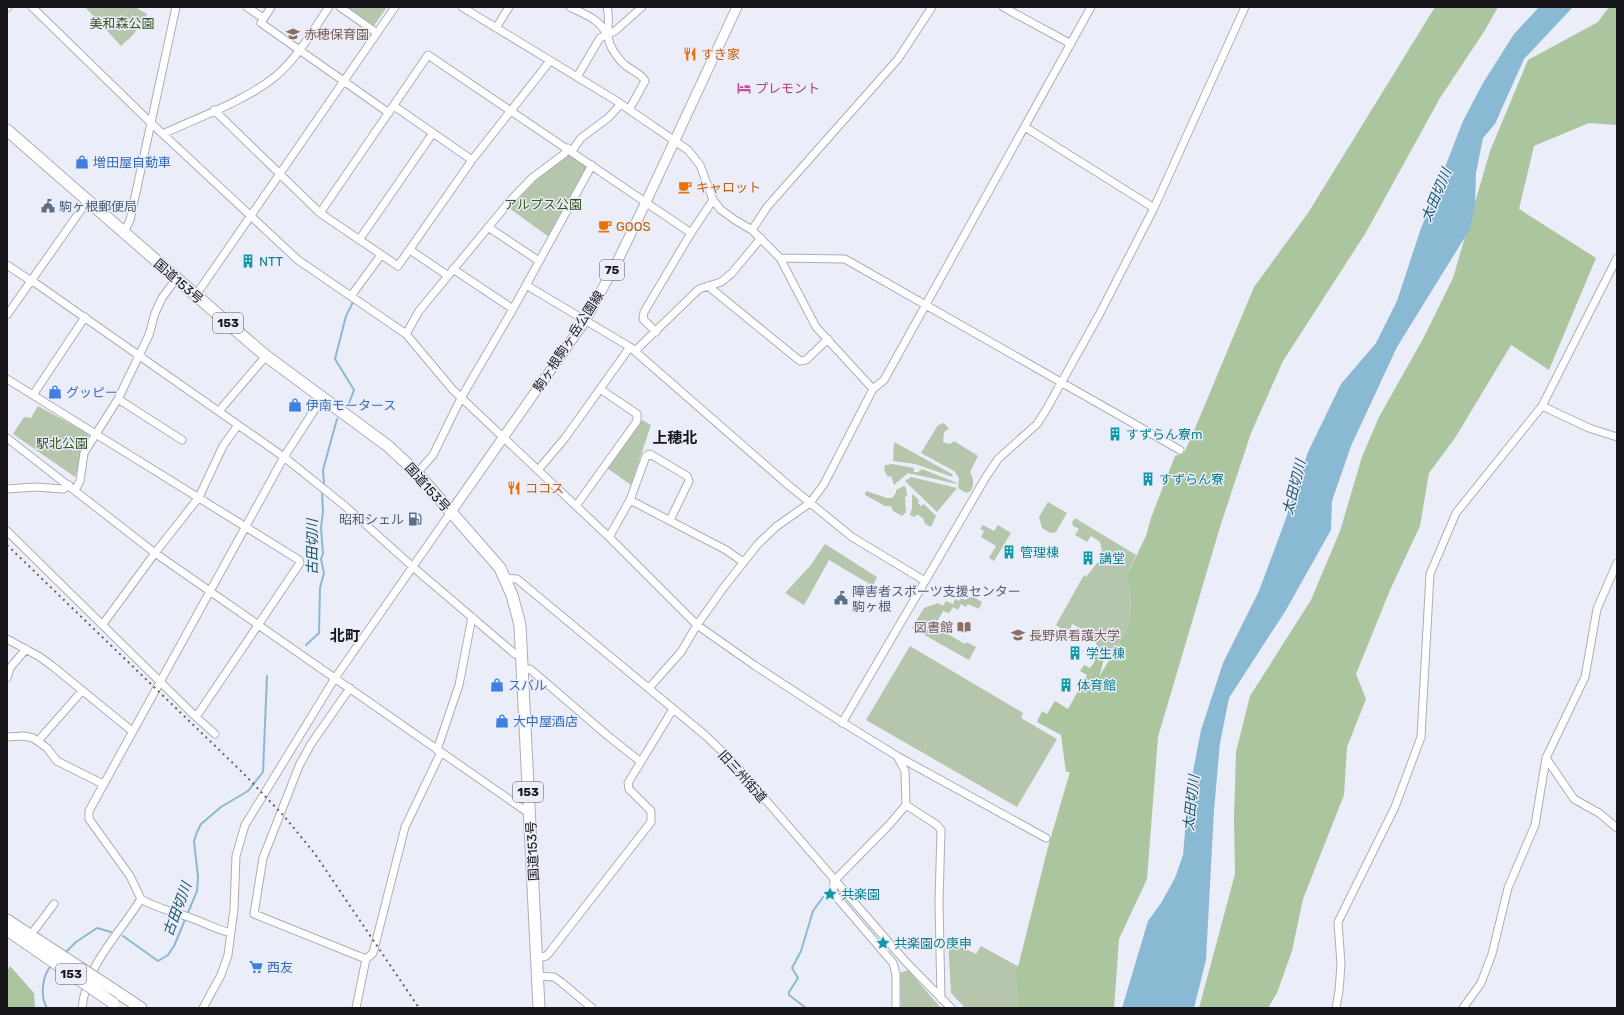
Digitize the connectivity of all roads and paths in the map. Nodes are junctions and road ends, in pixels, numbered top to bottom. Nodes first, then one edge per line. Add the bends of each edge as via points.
1 (176, 7) edge
2 (247, 7) edge
3 (271, 7) edge
4 (329, 7) edge
5 (340, 7) edge
6 (395, 7) edge
7 (462, 7) edge
8 (509, 7) edge
9 (570, 7) edge
10 (607, 7) edge
11 (642, 7) edge
12 (737, 7) edge
13 (932, 7) edge
14 (1003, 7) edge
15 (1091, 7) edge
16 (1245, 7) edge
17 (34, 8) edge
18 (263, 18) junction
19 (496, 28) junction
20 (377, 33) junction
21 (606, 34) junction
22 (1071, 44) junction
23 (299, 50) junction
24 (550, 61) junction
25 (577, 77) junction
26 (344, 81) junction
27 (620, 105) junction
28 (394, 106) junction
29 (214, 110) junction
30 (512, 110) junction
31 (629, 110) junction
32 (389, 113) junction
33 (150, 122) junction
34 (1025, 127) junction
35 (7, 130) edge
36 (433, 133) junction
37 (164, 134) junction
38 (674, 141) junction
39 (570, 150) junction
40 (472, 160) junction
41 (592, 165) junction
42 (279, 174) junction
43 (88, 200) junction
44 (713, 200) junction
45 (646, 202) junction
46 (1154, 208) junction
47 (320, 213) junction
48 (250, 216) junction
49 (488, 227) junction
50 (752, 230) junction
51 (124, 232) junction
52 (691, 233) junction
53 (761, 238) junction
54 (359, 240) junction
55 (410, 250) junction
56 (381, 255) junction
57 (780, 258) junction
58 (1617, 258) edge
59 (539, 261) junction
60 (7, 265) edge
61 (453, 269) junction
62 (448, 275) junction
63 (176, 279) junction
64 (31, 281) junction
65 (526, 285) junction
66 (708, 286) junction
67 (196, 295) junction
68 (351, 296) junction
69 (927, 305) junction
70 (513, 309) junction
71 (7, 315) edge
72 (85, 317) junction
73 (584, 321) junction
74 (656, 332) junction
75 (406, 334) junction
76 (828, 339) junction
77 (632, 349) junction
78 (140, 356) junction
79 (266, 356) junction
80 (7, 379) edge
81 (1061, 382) junction
82 (600, 389) junction
83 (873, 389) junction
84 (33, 395) junction
85 (322, 398) junction
86 (461, 398) junction
87 (118, 399) junction
88 (1542, 406) junction
89 (219, 411) junction
90 (238, 425) junction
91 (95, 434) junction
92 (1617, 437) edge
93 (7, 438) edge
94 (504, 438) junction
95 (182, 440) dead end
96 (1180, 450) dead end
97 (284, 456) junction
98 (538, 470) junction
99 (417, 473) junction
100 (72, 488) junction
101 (7, 489) edge
102 (199, 497) junction
103 (630, 500) junction
104 (810, 504) junction
105 (576, 506) junction
106 (451, 512) junction
107 (670, 520) junction
108 (245, 527) junction
109 (7, 531) edge
110 (609, 537) junction
111 (155, 553) junction
112 (743, 562) junction
113 (1617, 563) edge
114 (413, 567) junction
115 (506, 578) junction
116 (925, 580) junction
117 (210, 589) junction
118 (472, 617) junction
119 (103, 624) junction
120 (260, 624) junction
121 (697, 625) junction
122 (7, 639) edge
123 (26, 649) junction
124 (522, 654) junction
125 (523, 670) junction
126 (7, 678) edge
127 (335, 678) junction
128 (161, 680) junction
129 (350, 688) junction
130 (649, 688) junction
131 (82, 691) junction
132 (673, 708) junction
133 (196, 717) junction
134 (842, 723) junction
135 (132, 731) junction
136 (215, 734) dead end
137 (7, 737) edge
138 (38, 742) junction
139 (439, 751) junction
140 (897, 756) junction
141 (1546, 758) junction
142 (641, 762) junction
143 (103, 784) junction
144 (906, 805) junction
145 (530, 814) junction
146 (1617, 828) edge
147 (1046, 838) dead end
148 (834, 881) junction
149 (141, 899) junction
150 (54, 904) dead end
151 (8, 927) edge
152 (232, 933) junction
153 (31, 939) junction
154 (537, 958) junction
155 (366, 959) junction
156 (538, 976) junction
157 (941, 999) junction
158 (117, 1006) edge
159 (82, 1008) edge
160 (141, 1008) edge
161 (203, 1008) edge
162 (356, 1008) edge
163 (539, 1008) edge
164 (592, 1008) edge
165 (896, 1008) edge
166 (951, 1008) edge
167 (1336, 1008) edge
168 (1463, 1008) edge

1 - 33 street
2 - 18 street
3 - 18 street
4 - 23 street
5 - 20 street
6 - 20 street
7 - 19 street
8 - 19 street
9 - 21 street via 595,20 603,26
10 - 21 street via 609,15
11 - 21 street via 615,30
12 - 38 main road, 駒ヶ根駒ヶ岳公園線 / 75
13 - 50 street via 898,59 767,207
14 - 22 street
15 - 22 street
16 - 46 street
17 - 33 street
18 - 23 street via 261,23
19 - 24 street
20 - 26 street
21 - 25 street via 600,38
21 - 31 street via 618,58 645,81
22 - 34 street
23 - 26 street
23 - 29 street via 277,75 248,95
24 - 25 street
24 - 30 street
25 - 27 street
26 - 32 street
26 - 42 street
27 - 31 street
27 - 39 street
28 - 30 street via 428,55
28 - 32 street
28 - 36 street
29 - 37 street
29 - 42 street
30 - 39 street
30 - 40 street
31 - 38 street
32 - 47 street
33 - 37 street
33 - 51 street via 130,220
34 - 46 street
34 - 69 street
35 - 43 highway, 国道153号 / 153
36 - 40 street
36 - 54 street
37 - 48 street
38 - 44 street via 688,150 700,165
38 - 45 main road, 駒ヶ根駒ヶ岳公園線 / 75
39 - 41 street
39 - 49 street via 532,178
40 - 55 street
41 - 45 street
41 - 59 street
42 - 47 street
42 - 48 street
43 - 51 highway, 国道153号 / 153
43 - 64 street
44 - 50 street via 735,220
44 - 52 street
45 - 52 street
45 - 73 main road, 駒ヶ根駒ヶ岳公園線 / 75
46 - 81 street
47 - 54 street
48 - 67 street
48 - 68 street via 304,265
49 - 59 street
49 - 61 street
50 - 53 street
51 - 63 highway, 国道153号 / 153
52 - 74 street via 644,312 643,319
53 - 57 street
53 - 66 street via 732,273 721,282
54 - 56 street
55 - 56 street via 398,266
55 - 62 street
56 - 68 street
57 - 69 street via 845,259
57 - 76 street via 816,326
58 - 88 street
59 - 65 street
60 - 64 street
61 - 62 street
61 - 70 street
62 - 75 street via 419,311
63 - 67 highway, 国道153号 / 153
63 - 78 street via 160,302
64 - 71 street
64 - 72 street
65 - 70 street
65 - 73 street
66 - 74 street via 699,289
66 - 76 street via 800,361 806,360
67 - 79 highway, 国道153号 / 153
68 - 75 street
69 - 81 street
69 - 83 street via 884,380
70 - 86 street
72 - 78 street
72 - 84 street
73 - 77 street
73 - 94 main road, 駒ヶ根駒ヶ岳公園線 / 75
74 - 77 street
75 - 86 street
76 - 83 street
77 - 82 street
77 - 104 street
78 - 87 street
78 - 89 street
79 - 85 highway, 国道153号 / 153
79 - 89 street
80 - 84 street
81 - 96 street
81 - 116 street via 1037,424 998,459
82 - 98 street
82 - 105 street via 637,414 637,421
83 - 104 street via 824,484
84 - 91 street
85 - 97 street
85 - 99 highway, 国道153号 / 153 via 388,446
86 - 94 street
86 - 99 street via 433,455
87 - 91 street
87 - 95 street
88 - 92 street via 1589,428
88 - 167 street via 1456,513 1430,574 1421,737 1395,807 1338,922 1341,964
89 - 90 street
90 - 97 street
90 - 102 street via 223,446
91 - 100 street via 84,453 80,481
91 - 102 street
93 - 100 street
94 - 98 street
94 - 106 main road, 駒ヶ根駒ヶ岳公園線 / 75
97 - 108 street
97 - 114 street
98 - 105 street
99 - 106 highway, 国道153号 / 153
100 - 101 street
100 - 111 street
102 - 108 street
102 - 111 street
103 - 107 street
103 - 107 street via 646,456 650,454 687,476 689,480
103 - 110 street
104 - 112 street via 777,526
104 - 116 street via 852,537
105 - 110 street
106 - 114 street
106 - 115 highway, 国道153号 / 153 via 493,558
107 - 112 street
108 - 117 street
108 - 120 street via 300,563
109 - 119 street
110 - 121 street
111 - 117 street
111 - 119 street
112 - 121 street
113 - 141 street via 1597,609 1585,677
114 - 118 street
114 - 127 street
115 - 124 highway, 国道153号 / 153 via 517,609
115 - 130 street, 旧三州街道 via 518,579
116 - 134 street
117 - 120 street
117 - 128 street
118 - 124 street via 515,654
118 - 139 street via 459,685
119 - 128 street
120 - 127 street
120 - 133 street
121 - 130 street via 681,652
121 - 134 street
122 - 123 street
123 - 126 street via 10,668
123 - 131 street via 51,665
124 - 125 highway, 国道153号 / 153
125 - 142 street via 530,669
125 - 145 highway, 国道153号 / 153
127 - 129 street
127 - 152 street via 245,825 236,856
128 - 133 street
128 - 135 street
129 - 139 street
129 - 155 street via 299,766 263,858 254,914
130 - 132 street, 旧三州街道
131 - 135 street
131 - 138 street
132 - 142 street
132 - 148 street, 旧三州街道 via 732,761
133 - 136 street
134 - 140 street
135 - 143 street
137 - 138 street via 24,736
138 - 143 street via 47,748 57,761
139 - 145 street
139 - 155 street via 405,827 374,953
140 - 144 street via 905,771
140 - 147 street
141 - 146 street via 1574,798 1599,813
141 - 168 street via 1535,825 1508,888 1492,954 1481,983
142 - 154 street via 628,783 629,789 651,811 651,822 549,953
143 - 149 street via 90,811 90,819 130,876
144 - 148 street
144 - 157 street via 941,830
145 - 154 highway, 国道153号 / 153
148 - 157 street, 旧三州街道
148 - 165 street via 833,893 893,963 896,974
149 - 152 street via 152,906
149 - 159 street via 94,965 83,994
150 - 153 street
151 - 153 highway, 153
152 - 161 street via 221,975
153 - 158 highway, 153, bridge
153 - 160 highway, 153, bridge
154 - 156 highway, 国道153号 / 153
155 - 162 street
156 - 163 highway, 国道153号 / 153
156 - 164 street via 554,977
157 - 166 street, 旧三州街道

